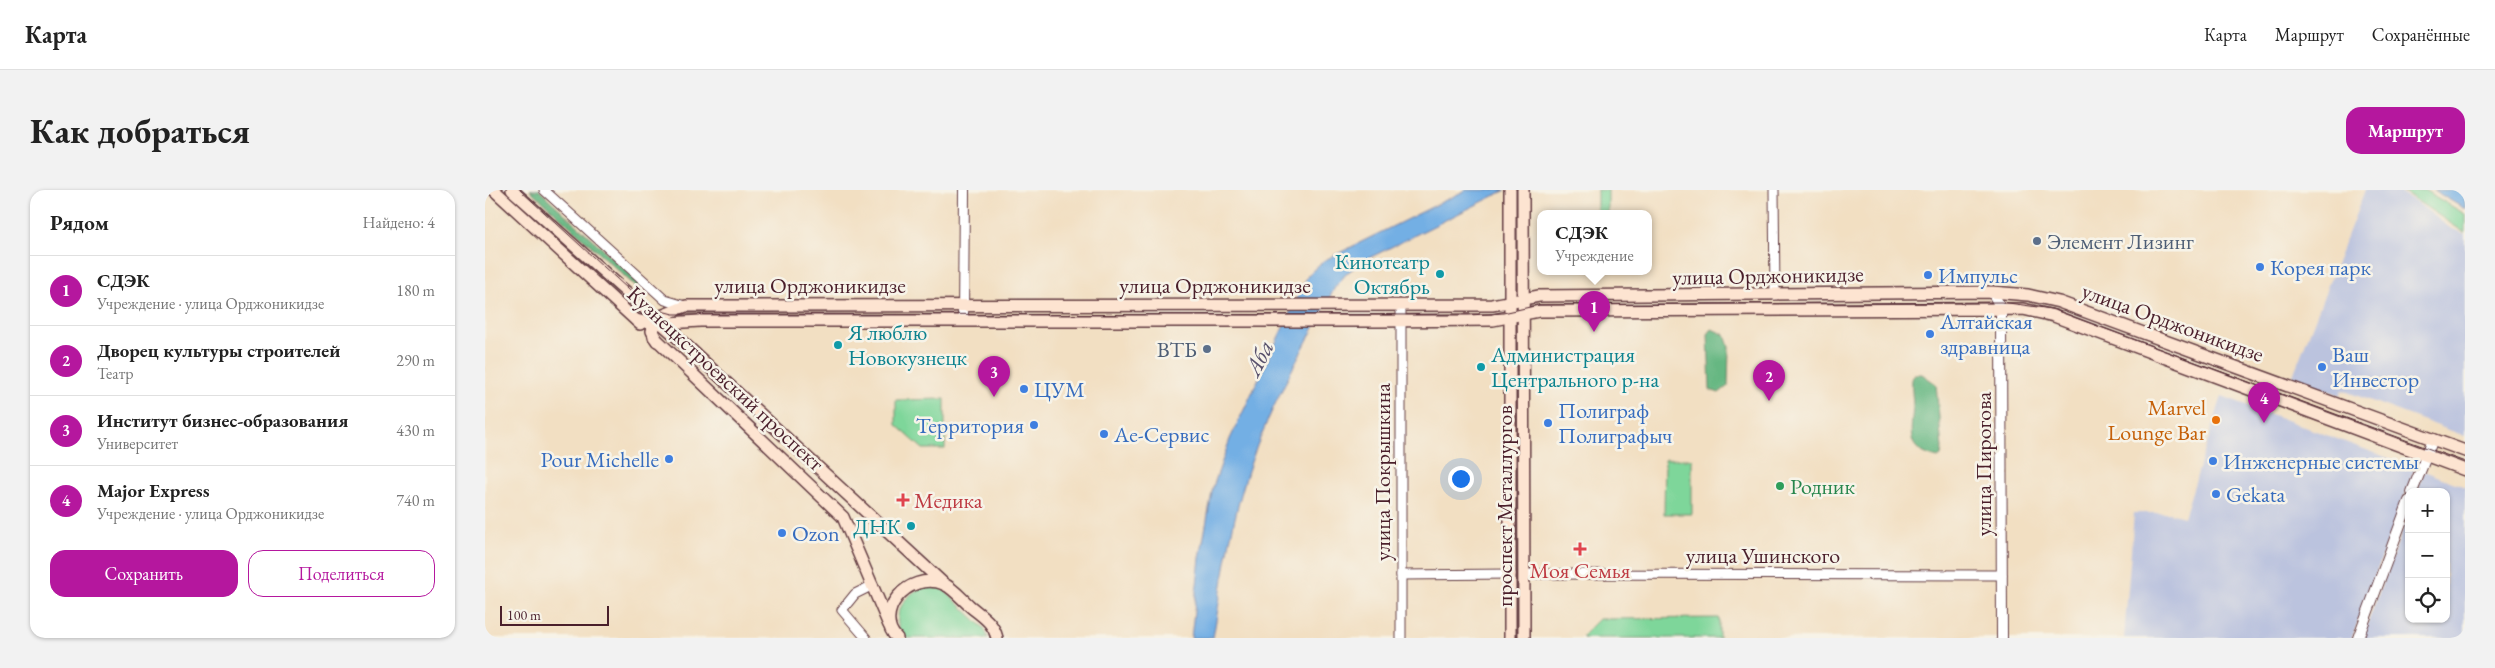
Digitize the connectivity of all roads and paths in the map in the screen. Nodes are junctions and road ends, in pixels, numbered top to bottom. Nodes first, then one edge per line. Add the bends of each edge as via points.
1 (494, 190) edge
2 (512, 190) edge
3 (544, 190) edge
4 (964, 190) edge
5 (1510, 190) edge
6 (1523, 190) edge
7 (1774, 190) edge
8 (549, 222) junction
9 (540, 232) junction
10 (1991, 292) junction
11 (1775, 295) junction
12 (1524, 300) junction
13 (1511, 304) junction
14 (963, 305) junction
15 (1401, 305) junction
16 (686, 306) junction
17 (644, 308) junction
18 (2001, 308) junction
19 (669, 312) junction
20 (1524, 314) junction
21 (1511, 317) junction
22 (963, 319) junction
23 (636, 320) junction
24 (1401, 320) junction
25 (691, 321) junction
26 (657, 322) junction
27 (657, 341) junction
28 (689, 348) junction
29 (2231, 363) junction
30 (2225, 380) junction
31 (2286, 384) junction
32 (2319, 397) junction
33 (2280, 400) junction
34 (2313, 413) junction
35 (2433, 439) junction
36 (2465, 451) edge
37 (2427, 455) junction
38 (2465, 470) edge
39 (2414, 488) edge
40 (2405, 512) edge
41 (1511, 574) junction
42 (1524, 574) junction
43 (2002, 574) junction
44 (1401, 575) junction
45 (873, 585) junction
46 (945, 585) junction
47 (996, 632) edge
48 (893, 634) edge
49 (867, 638) edge
50 (1008, 638) edge
51 (1401, 638) edge
52 (1510, 638) edge
53 (1524, 638) edge
54 (2002, 638) edge
55 (2357, 638) edge

1 - 9 main road, Кузнецкстроевский проспект
2 - 8 main road, Кузнецкстроевский проспект
3 - 16 street via 665,300
4 - 14 street
5 - 13 main road, проспект Металлургов
6 - 12 main road, проспект Металлургов
7 - 11 street
8 - 9 street
8 - 17 main road, Кузнецкстроевский проспект
9 - 23 main road, Кузнецкстроевский проспект
10 - 11 main road, улица Орджоникидзе
10 - 18 street
10 - 29 main road, улица Орджоникидзе via 2059,302
11 - 12 main road, улица Орджоникидзе via 1539,296
12 - 13 main road, улица Орджоникидзе
12 - 20 main road, проспект Металлургов
13 - 15 main road, улица Орджоникидзе
13 - 21 main road, проспект Металлургов
14 - 15 main road, улица Орджоникидзе
14 - 16 main road, улица Орджоникидзе
14 - 22 street
15 - 24 street, улица Покрышкина
16 - 19 main road, улица Орджоникидзе
17 - 19 main road
17 - 26 main road, Кузнецкстроевский проспект
18 - 20 main road, улица Орджоникидзе via 1539,311
18 - 30 main road, улица Орджоникидзе via 2054,316
18 - 43 street, улица Пирогова
19 - 26 main road, улица Орджоникидзе
20 - 21 main road, улица Орджоникидзе
20 - 42 main road, проспект Металлургов
21 - 24 main road, улица Орджоникидзе
21 - 41 main road, проспект Металлургов
22 - 24 main road, улица Орджоникидзе
22 - 25 main road, улица Орджоникидзе
23 - 26 main road
23 - 27 main road, Кузнецкстроевский проспект
24 - 44 street, улица Покрышкина
25 - 26 main road, улица Орджоникидзе
25 - 28 main road via 681,333
26 - 27 main road via 652,331
26 - 28 main road, Кузнецкстроевский проспект
27 - 45 main road, Кузнецкстроевский проспект via 837,510 848,525
28 - 46 main road, Кузнецкстроевский проспект
29 - 30 street
29 - 31 main road, улица Орджоникидзе
30 - 33 main road, улица Орджоникидзе
31 - 32 main road, улица Орджоникидзе
31 - 33 street
32 - 34 street
32 - 35 main road, улица Орджоникидзе
33 - 34 main road, улица Орджоникидзе
34 - 37 main road, улица Орджоникидзе
35 - 36 main road, улица Орджоникидзе
35 - 37 street
37 - 38 main road, улица Орджоникидзе
37 - 39 street
40 - 55 street
41 - 44 street
41 - 52 main road, проспект Металлургов
42 - 43 street, улица Ушинского
42 - 53 main road, проспект Металлургов
43 - 54 street, улица Пирогова
44 - 51 street, улица Покрышкина
45 - 48 main road, Кузнецкстроевский проспект
45 - 49 street via 855,594 842,610
46 - 47 main road, Кузнецкстроевский проспект
46 - 48 main road via 927,581 907,587 893,604
47 - 50 main road

